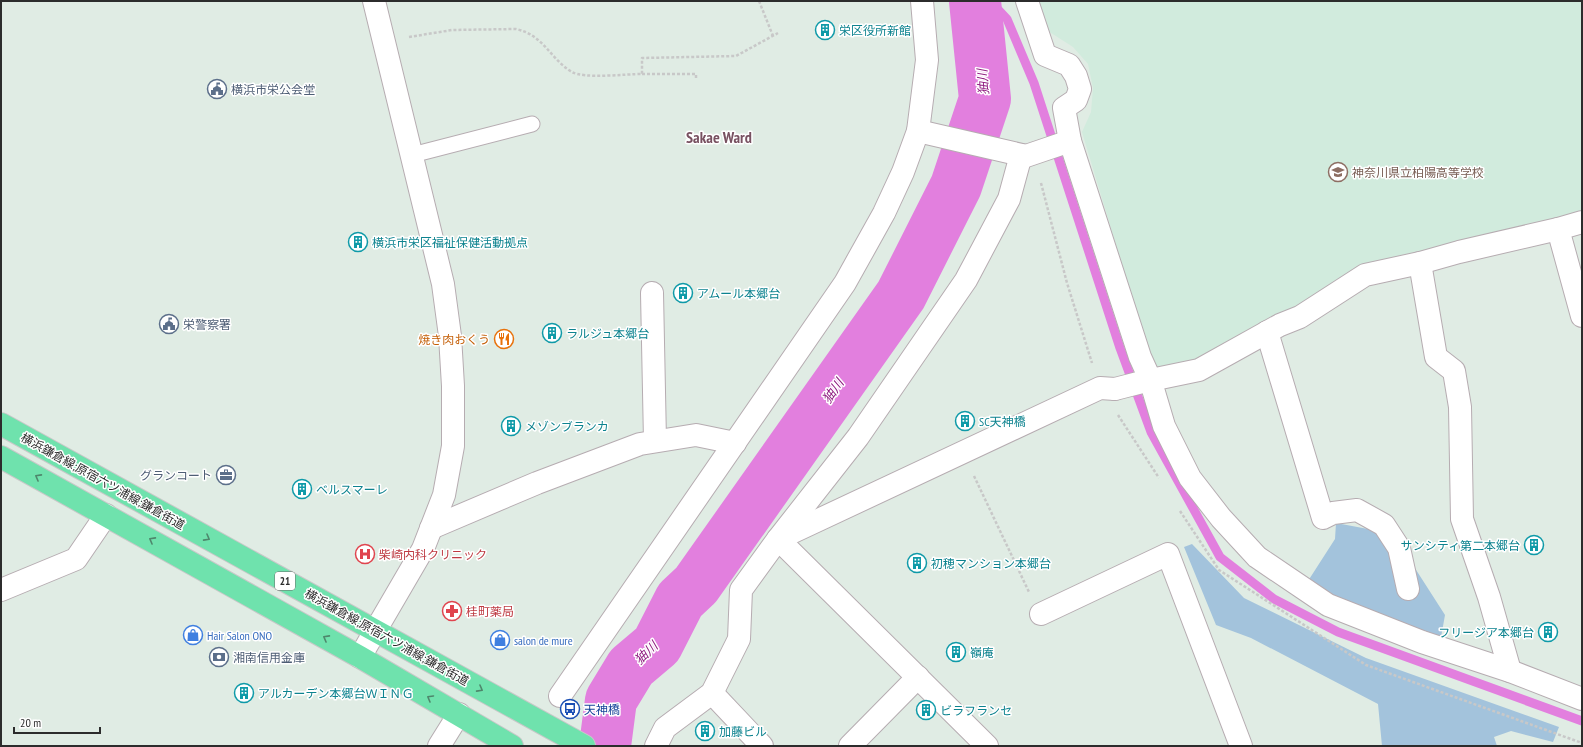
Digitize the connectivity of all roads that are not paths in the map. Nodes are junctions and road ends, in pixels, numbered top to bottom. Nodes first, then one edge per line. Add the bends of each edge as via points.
1 (374, 1) edge
2 (922, 1) edge
3 (1027, 1) edge
4 (532, 124) dead end
5 (918, 131) junction
6 (1070, 141) junction
7 (412, 155) junction
8 (1021, 155) junction
9 (1582, 222) edge
10 (1558, 229) junction
11 (1420, 263) junction
12 (652, 293) dead end
13 (1582, 316) edge
14 (1267, 332) junction
15 (1148, 380) junction
16 (1, 424) edge
17 (655, 441) junction
18 (735, 443) junction
19 (1, 457) edge
20 (106, 515) junction
21 (431, 528) junction
22 (778, 539) junction
23 (1408, 589) dead end
24 (1, 590) edge
25 (1041, 614) road end
26 (375, 632) junction
27 (360, 657) junction
28 (1510, 671) junction
29 (918, 677) junction
30 (712, 693) junction
31 (560, 696) dead end
32 (1582, 699) edge
33 (459, 714) junction
34 (576, 742) edge
35 (440, 746) edge
36 (512, 746) edge
37 (656, 746) edge
38 (762, 746) edge
39 (850, 746) edge
40 (986, 746) edge
41 (1241, 746) edge

1 - 7 street
2 - 5 street via 927,60
3 - 6 street via 1045,55 1069,65 1080,89 1076,100 1064,108
4 - 7 lane
5 - 8 street
5 - 18 street via 903,172 884,212 845,283
6 - 8 street via 1026,156
6 - 15 street
7 - 21 street via 443,284 453,386 453,446 444,495
8 - 22 street via 1009,199 966,280 858,437
9 - 10 street
10 - 11 street
10 - 13 street
11 - 14 street via 1365,275 1300,318
11 - 28 street via 1436,357 1454,371 1460,407 1462,519
12 - 17 street
14 - 15 street via 1199,370
14 - 23 street via 1323,518 1333,513 1357,510 1384,525 1400,548
15 - 22 street via 1115,389 1100,388
15 - 28 street via 1164,426 1190,478 1220,518 1257,557 1328,605 1422,642
16 -> 26 main road, 横浜鎌倉線;原宿六ツ浦線;鎌倉街道 / 21
17 - 18 street via 696,435
17 - 21 street via 640,444 538,483
18 - 31 street
20 -> 19 main road, 21
20 - 24 street via 76,559
27 -> 20 main road, 21
21 - 26 street via 423,549
22 - 29 street
22 - 30 street via 741,590 739,639
25 - 41 street via 1168,554
26 - 27 street
26 -> 34 main road, 横浜鎌倉線;原宿六ツ浦線;鎌倉街道 / 21
33 -> 27 main road, 21
28 - 32 street
29 - 39 street
29 - 40 street
30 - 37 street via 665,728
30 - 38 street
33 - 35 street
33 - 36 main road, 21

